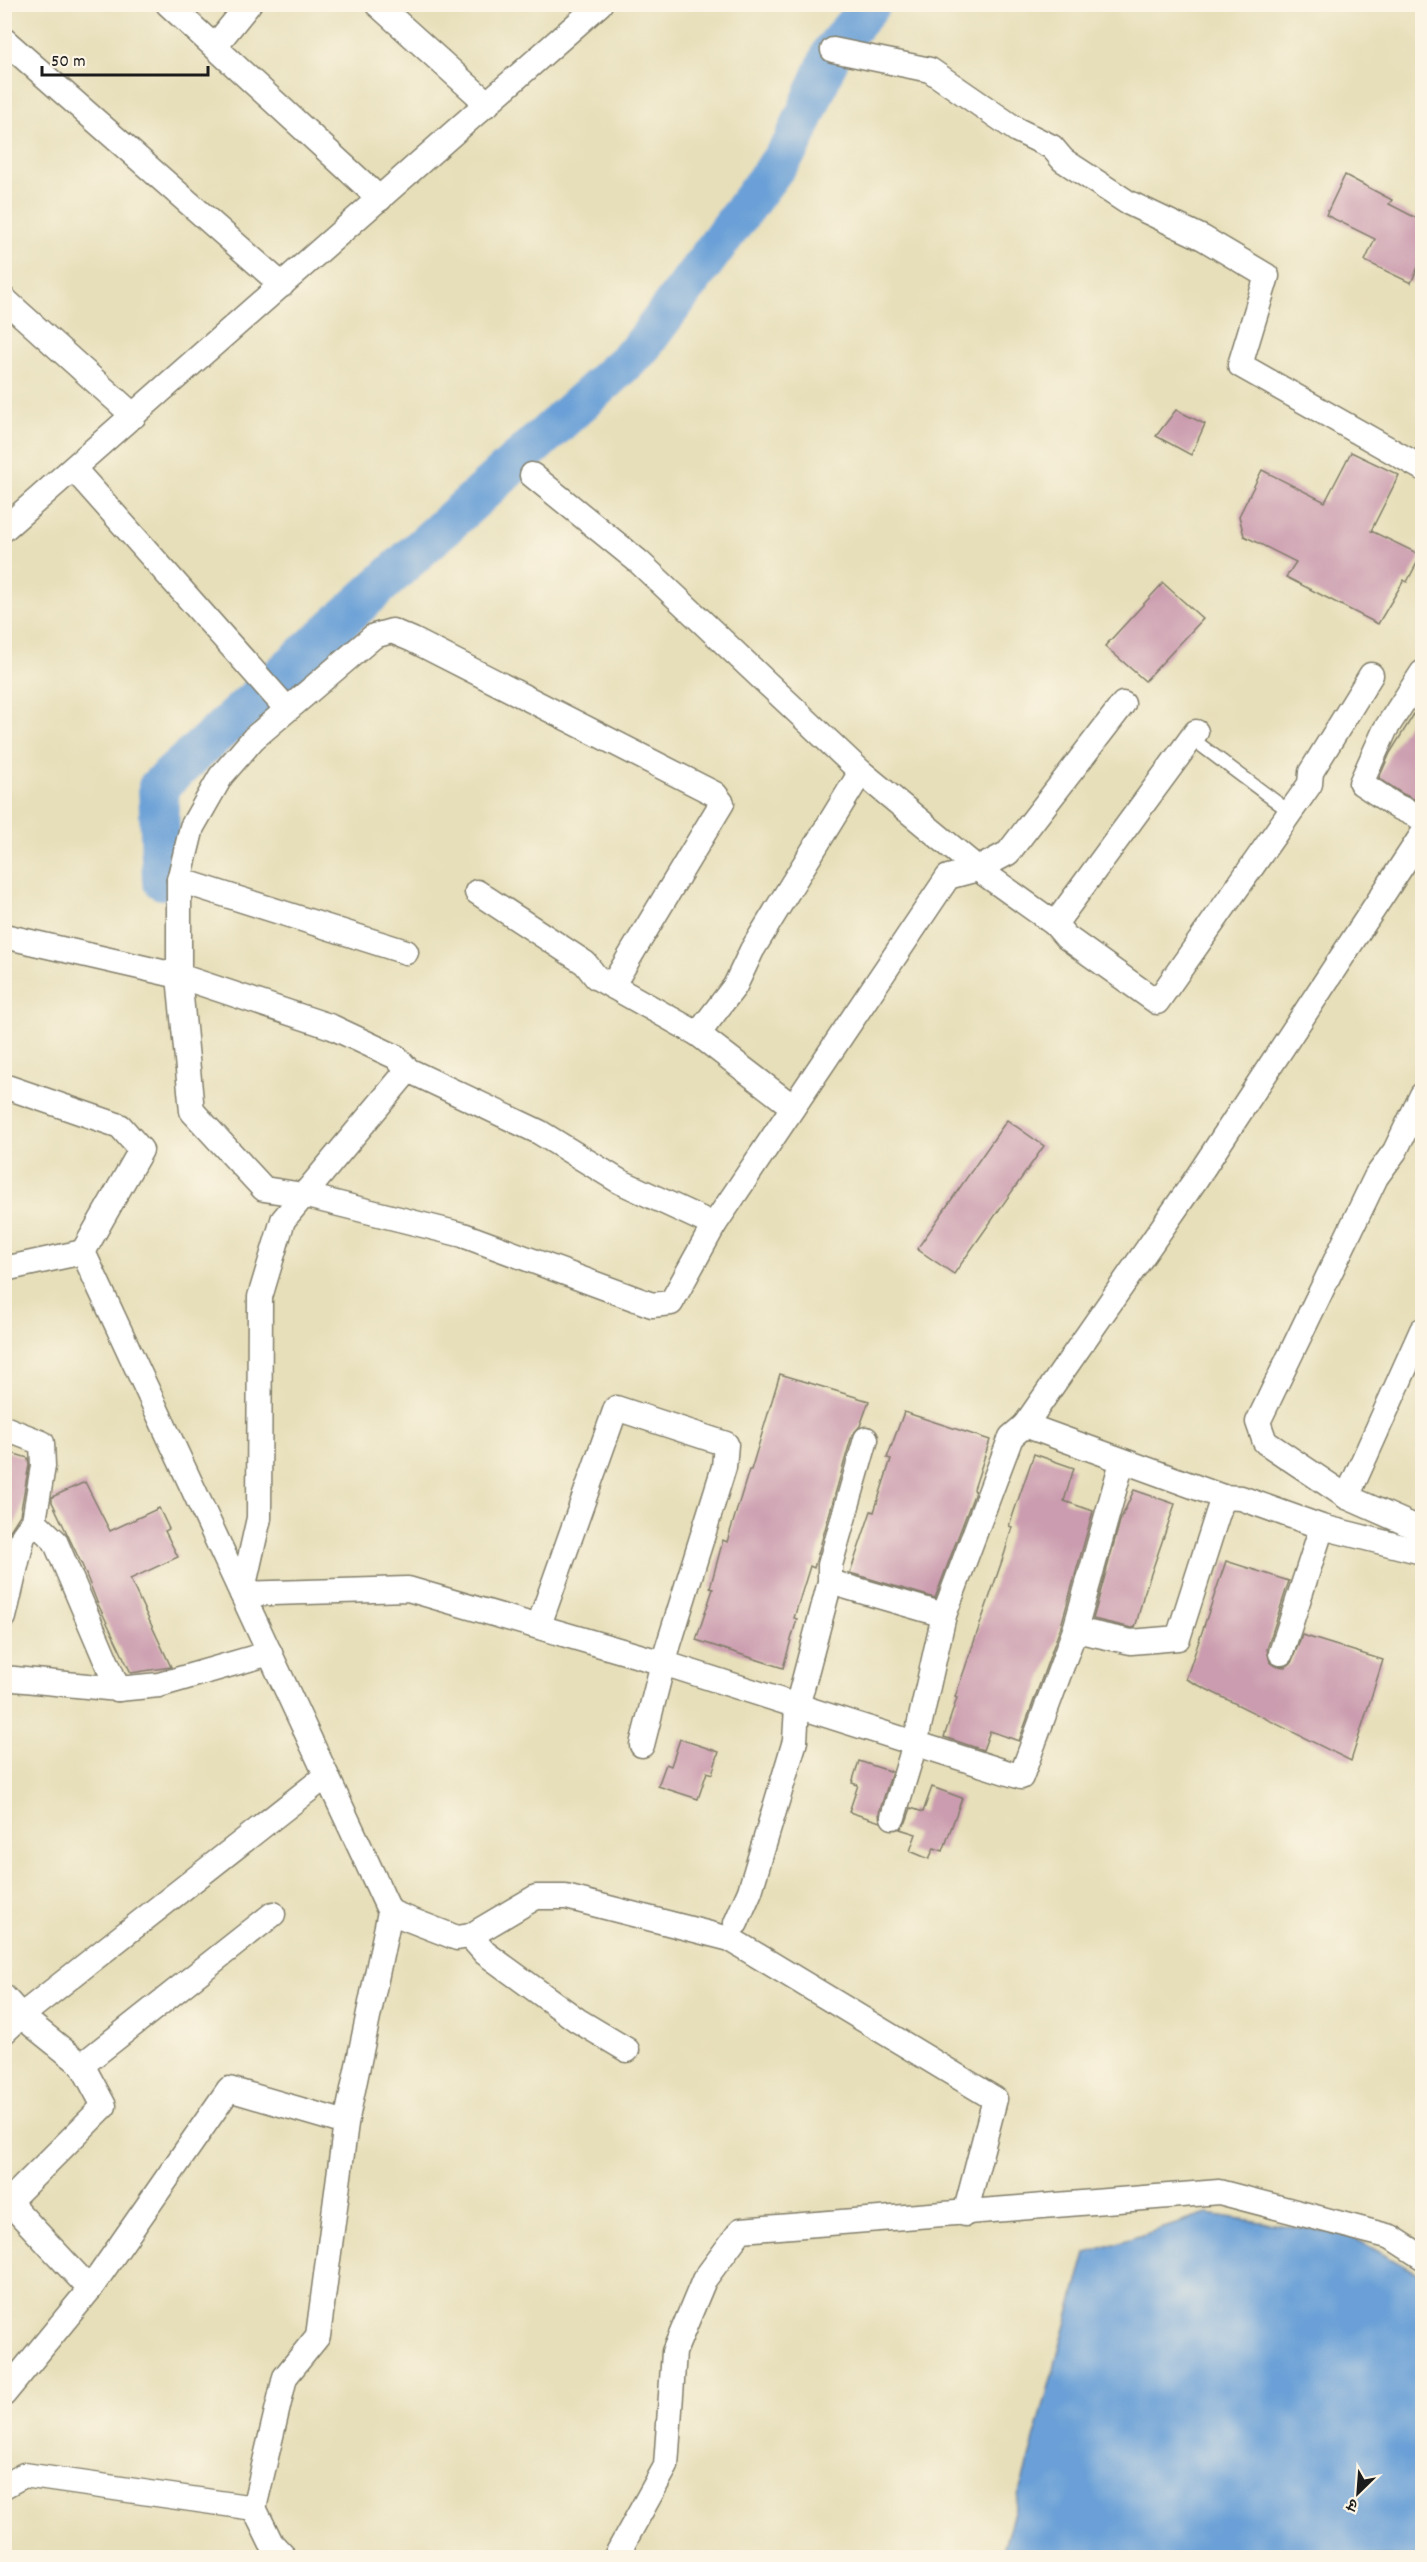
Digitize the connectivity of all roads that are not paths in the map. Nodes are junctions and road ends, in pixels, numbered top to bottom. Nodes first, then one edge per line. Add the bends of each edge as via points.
1 (168, 4) edge
2 (249, 4) edge
3 (377, 4) edge
4 (587, 8) edge
5 (4, 40) edge
6 (215, 46) junction
7 (833, 50) dead end
8 (488, 104) junction
9 (380, 199) junction
10 (282, 285) junction
11 (4, 299) edge
12 (134, 416) junction
13 (1422, 468) edge
14 (74, 469) junction
15 (532, 475) dead end
16 (4, 529) edge
17 (1422, 673) edge
18 (1371, 675) dead end
19 (1123, 704) dead end
20 (287, 709) junction
21 (1194, 735) joint
22 (861, 772) junction
23 (1290, 812) junction
24 (1422, 818) edge
25 (1422, 835) edge
26 (978, 869) junction
27 (179, 880) junction
28 (477, 892) dead end
29 (1055, 924) junction
30 (4, 936) edge
31 (406, 952) dead end
32 (179, 976) junction
33 (612, 986) junction
34 (698, 1035) junction
35 (408, 1070) junction
36 (4, 1086) edge
37 (1422, 1095) edge
38 (793, 1107) junction
39 (303, 1195) junction
40 (714, 1225) junction
41 (83, 1252) junction
42 (4, 1269) edge
43 (1422, 1330) edge
44 (1025, 1425) junction
45 (4, 1428) edge
46 (866, 1439) dead end
47 (1122, 1462) junction
48 (1223, 1497) junction
49 (1347, 1497) junction
50 (34, 1521) junction
51 (1322, 1527) junction
52 (1422, 1530) edge
53 (1422, 1552) edge
54 (830, 1582) junction
55 (242, 1594) junction
56 (944, 1615) junction
57 (4, 1617) edge
58 (539, 1626) junction
59 (1075, 1630) junction
60 (270, 1653) junction
61 (1281, 1653) dead end
62 (663, 1663) junction
63 (4, 1678) edge
64 (118, 1689) junction
65 (797, 1707) junction
66 (915, 1744) junction
67 (642, 1745) dead end
68 (326, 1776) junction
69 (893, 1817) dead end
70 (390, 1912) junction
71 (273, 1914) dead end
72 (736, 1923) dead end
73 (470, 1936) junction
74 (4, 1997) edge
75 (13, 2024) edge
76 (627, 2050) dead end
77 (82, 2065) junction
78 (346, 2124) junction
79 (6, 2202) edge
80 (965, 2214) junction
81 (1422, 2257) edge
82 (90, 2289) junction
83 (4, 2394) edge
84 (4, 2486) edge
85 (254, 2508) junction
86 (285, 2558) edge
87 (615, 2558) edge

1 - 6 street
2 - 6 street
3 - 8 street
4 - 8 street
5 - 10 street
6 - 9 street
7 - 13 street via 930,70 1017,130 1052,147 1063,160 1127,202 1203,238 1267,276 1240,365
8 - 9 street
9 - 10 street
10 - 12 street
11 - 12 street
12 - 14 street
14 - 16 street
14 - 20 street
15 - 22 street via 639,562
17 - 24 street via 1385,730 1361,783
18 - 23 street
19 - 26 street via 1008,853
20 - 27 street via 254,738 221,776 192,827
20 - 33 street via 374,636 392,631 715,794 722,803 713,820
21 - 23 lane
21 - 29 street
22 - 26 street
22 - 34 street via 752,950 735,986
23 - 29 street via 1157,1002
25 - 44 street via 1194,1182
26 - 29 street
26 - 38 street via 948,877
27 - 31 street
27 - 32 street
28 - 33 street via 585,963 596,977
30 - 32 street
32 - 35 street via 332,1027 396,1057
32 - 39 street via 192,1111 264,1189
33 - 34 street
34 - 38 street
35 - 39 street
35 - 40 street via 540,1132 619,1181
36 - 41 street via 120,1126 141,1150
37 - 49 street via 1395,1151 1376,1177 1258,1422 1265,1442
38 - 40 street
39 - 40 street via 463,1235 652,1305 671,1304
39 - 55 street via 283,1220 260,1297 259,1518
41 - 42 street
41 - 55 street
43 - 49 street
44 - 47 street
44 - 56 street via 1011,1437
45 - 50 street via 42,1443 43,1466
46 - 54 street via 830,1565
47 - 48 street
47 - 59 street
48 - 51 street via 1241,1498
48 - 59 street via 1178,1638 1131,1642
49 - 52 street
50 - 57 street via 23,1536
50 - 64 street via 55,1541
51 - 53 street
51 - 61 street
54 - 56 street
54 - 65 street
55 - 58 street via 408,1589
55 - 60 street
56 - 66 street
58 - 62 street
58 - 62 street via 616,1408 726,1444 724,1467
59 - 66 street via 1021,1777
60 - 64 street via 159,1685
60 - 68 street
62 - 65 street
62 - 67 street
63 - 64 street
65 - 66 street
65 - 72 street via 795,1741 750,1891
66 - 69 street
68 - 70 street
68 - 75 street
70 - 73 street via 457,1938
70 - 78 street
71 - 77 street
73 - 76 street via 485,1953 568,2014
73 - 80 street via 536,1897 566,1897 730,1939 995,2099
74 - 75 street
75 - 77 street
77 - 79 street via 104,2106
78 - 82 street via 229,2089
78 - 85 street via 318,2336 285,2377
79 - 82 street
80 - 81 street via 1219,2192 1391,2237
80 - 87 street via 741,2230 704,2280 674,2352 666,2466
82 - 83 street
84 - 85 street via 24,2475
85 - 86 street via 271,2543

